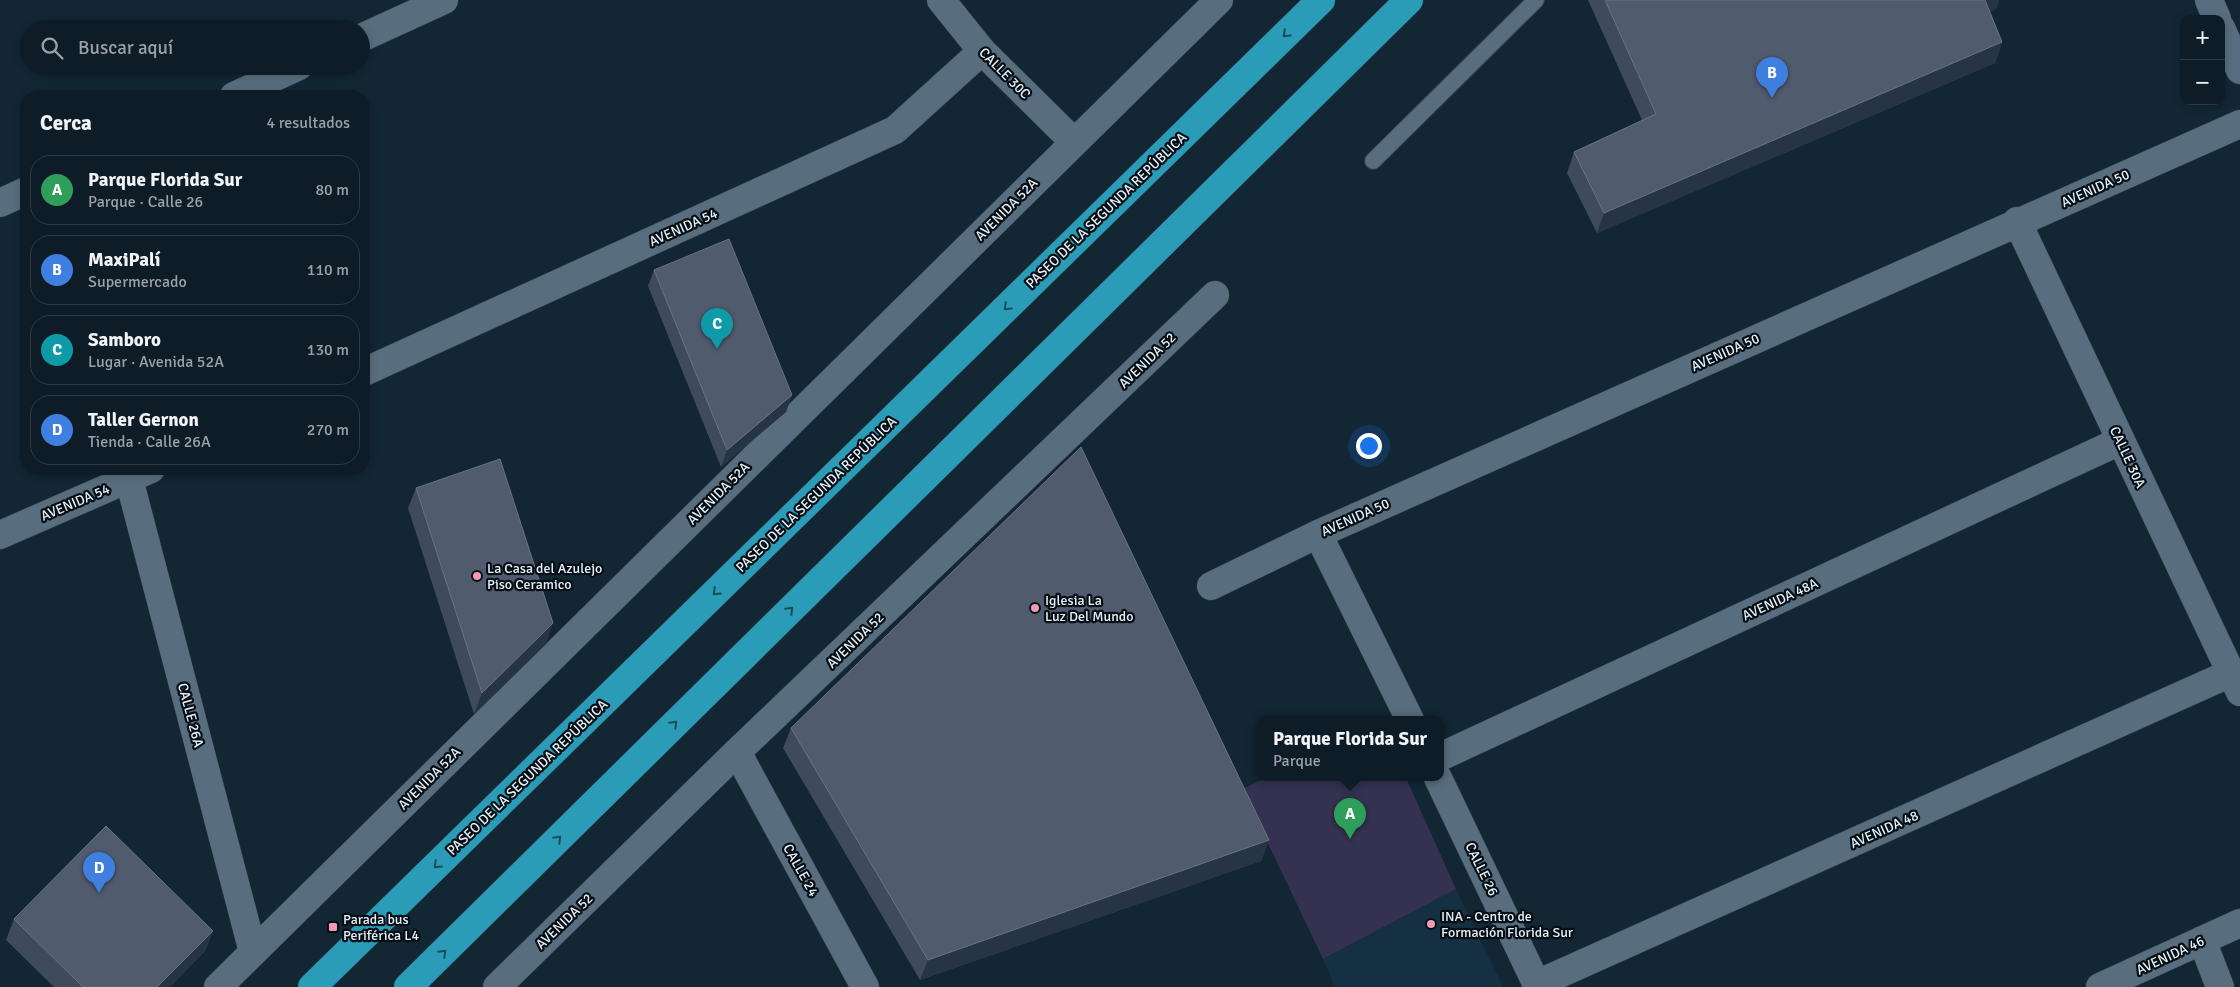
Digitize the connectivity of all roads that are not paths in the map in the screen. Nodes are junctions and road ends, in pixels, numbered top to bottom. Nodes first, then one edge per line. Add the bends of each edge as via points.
1 (444, 0) edge
2 (941, 0) edge
3 (1219, 0) edge
4 (1321, 0) edge
5 (1409, 0) edge
6 (1536, 0) edge
7 (2209, 0) edge
8 (2215, 15) edge
9 (370, 34) edge
10 (2225, 37) edge
11 (982, 51) junction
12 (2240, 70) edge
13 (280, 75) edge
14 (247, 90) edge
15 (2240, 124) edge
16 (1074, 142) junction
17 (1373, 161) dead end
18 (20, 195) edge
19 (0, 204) edge
20 (2017, 221) junction
21 (1215, 295) dead end
22 (370, 369) edge
23 (2120, 441) junction
24 (138, 475) edge
25 (140, 475) edge
26 (1318, 534) junction
27 (0, 535) edge
28 (1212, 586) dead end
29 (2236, 683) edge
30 (1408, 716) edge
31 (737, 752) junction
32 (1444, 755) edge
33 (1439, 781) edge
34 (2240, 923) edge
35 (2202, 940) junction
36 (253, 952) junction
37 (1538, 985) edge
38 (218, 987) edge
39 (312, 987) edge
40 (408, 987) edge
41 (497, 987) edge
42 (866, 987) edge
43 (2100, 987) edge
44 (2220, 987) edge

1 - 9 street
2 - 11 street, CALLE 30C
3 - 16 street, AVENIDA 52A
4 -> 39 highway, PASEO DE LA SEGUNDA REPÚBLICA
40 -> 5 highway
6 - 17 lane
7 - 8 street
10 - 12 street
11 - 16 street, CALLE 30C
11 - 22 street, AVENIDA 54 via 895,130
13 - 14 street
15 - 20 street, AVENIDA 50
16 - 36 street, AVENIDA 52A
18 - 19 street
20 - 23 street, CALLE 30A
20 - 26 street, AVENIDA 50
21 - 31 street, AVENIDA 52
23 - 29 street, CALLE 30A
23 - 32 street, AVENIDA 48A
24 - 27 street, AVENIDA 54
25 - 36 street, CALLE 26A
26 - 28 street, AVENIDA 50
26 - 30 street
29 - 37 street, AVENIDA 48
31 - 41 street, AVENIDA 52
31 - 42 street, CALLE 24
33 - 37 street, CALLE 26
34 - 35 street, AVENIDA 46
35 - 43 street, AVENIDA 46
35 - 44 street
36 - 38 street, AVENIDA 52A

